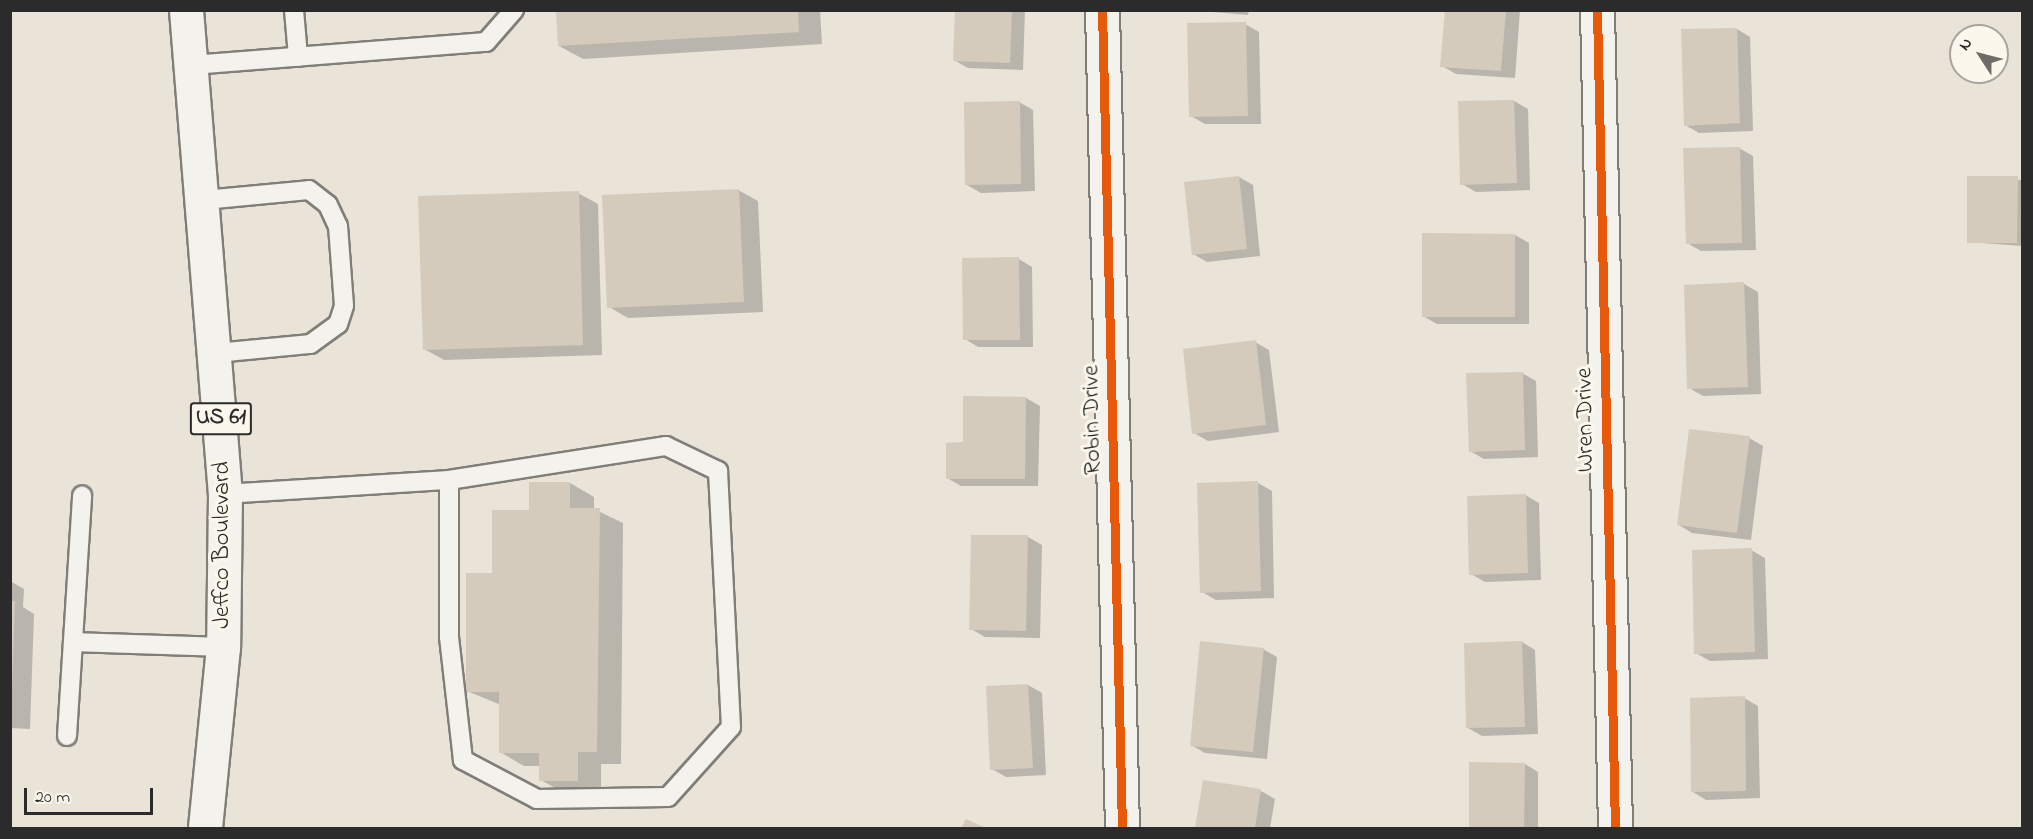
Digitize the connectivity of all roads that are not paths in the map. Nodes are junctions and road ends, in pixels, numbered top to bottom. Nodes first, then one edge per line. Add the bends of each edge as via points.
1 (186, 10) edge
2 (294, 10) edge
3 (514, 10) edge
4 (1102, 10) edge
5 (1597, 10) edge
6 (298, 57) junction
7 (192, 65) junction
8 (204, 200) junction
9 (216, 353) junction
10 (449, 480) junction
11 (225, 494) junction
12 (82, 495) dead end
13 (73, 642) junction
14 (223, 647) junction
15 (68, 736) dead end
16 (205, 828) edge
17 (1122, 828) edge
18 (1615, 828) edge

1 - 7 street, Jeffco Boulevard / US 61
2 - 6 lane
3 - 6 lane via 486,42
4 - 17 street, Robin Drive
5 - 18 street, Wren Drive
6 - 7 lane
7 - 8 street, Jeffco Boulevard / US 61
8 - 9 street, Jeffco Boulevard / US 61
8 - 9 lane via 309,190 328,205 338,226 344,306 338,324 310,344
9 - 11 street, Jeffco Boulevard / US 61
10 - 10 lane via 666,446 718,471 731,728 668,797 537,799 463,760 448,637
10 - 11 lane
11 - 14 street, Jeffco Boulevard / US 61
12 - 13 lane
13 - 14 lane
13 - 15 lane
14 - 16 street, Jeffco Boulevard / US 61

